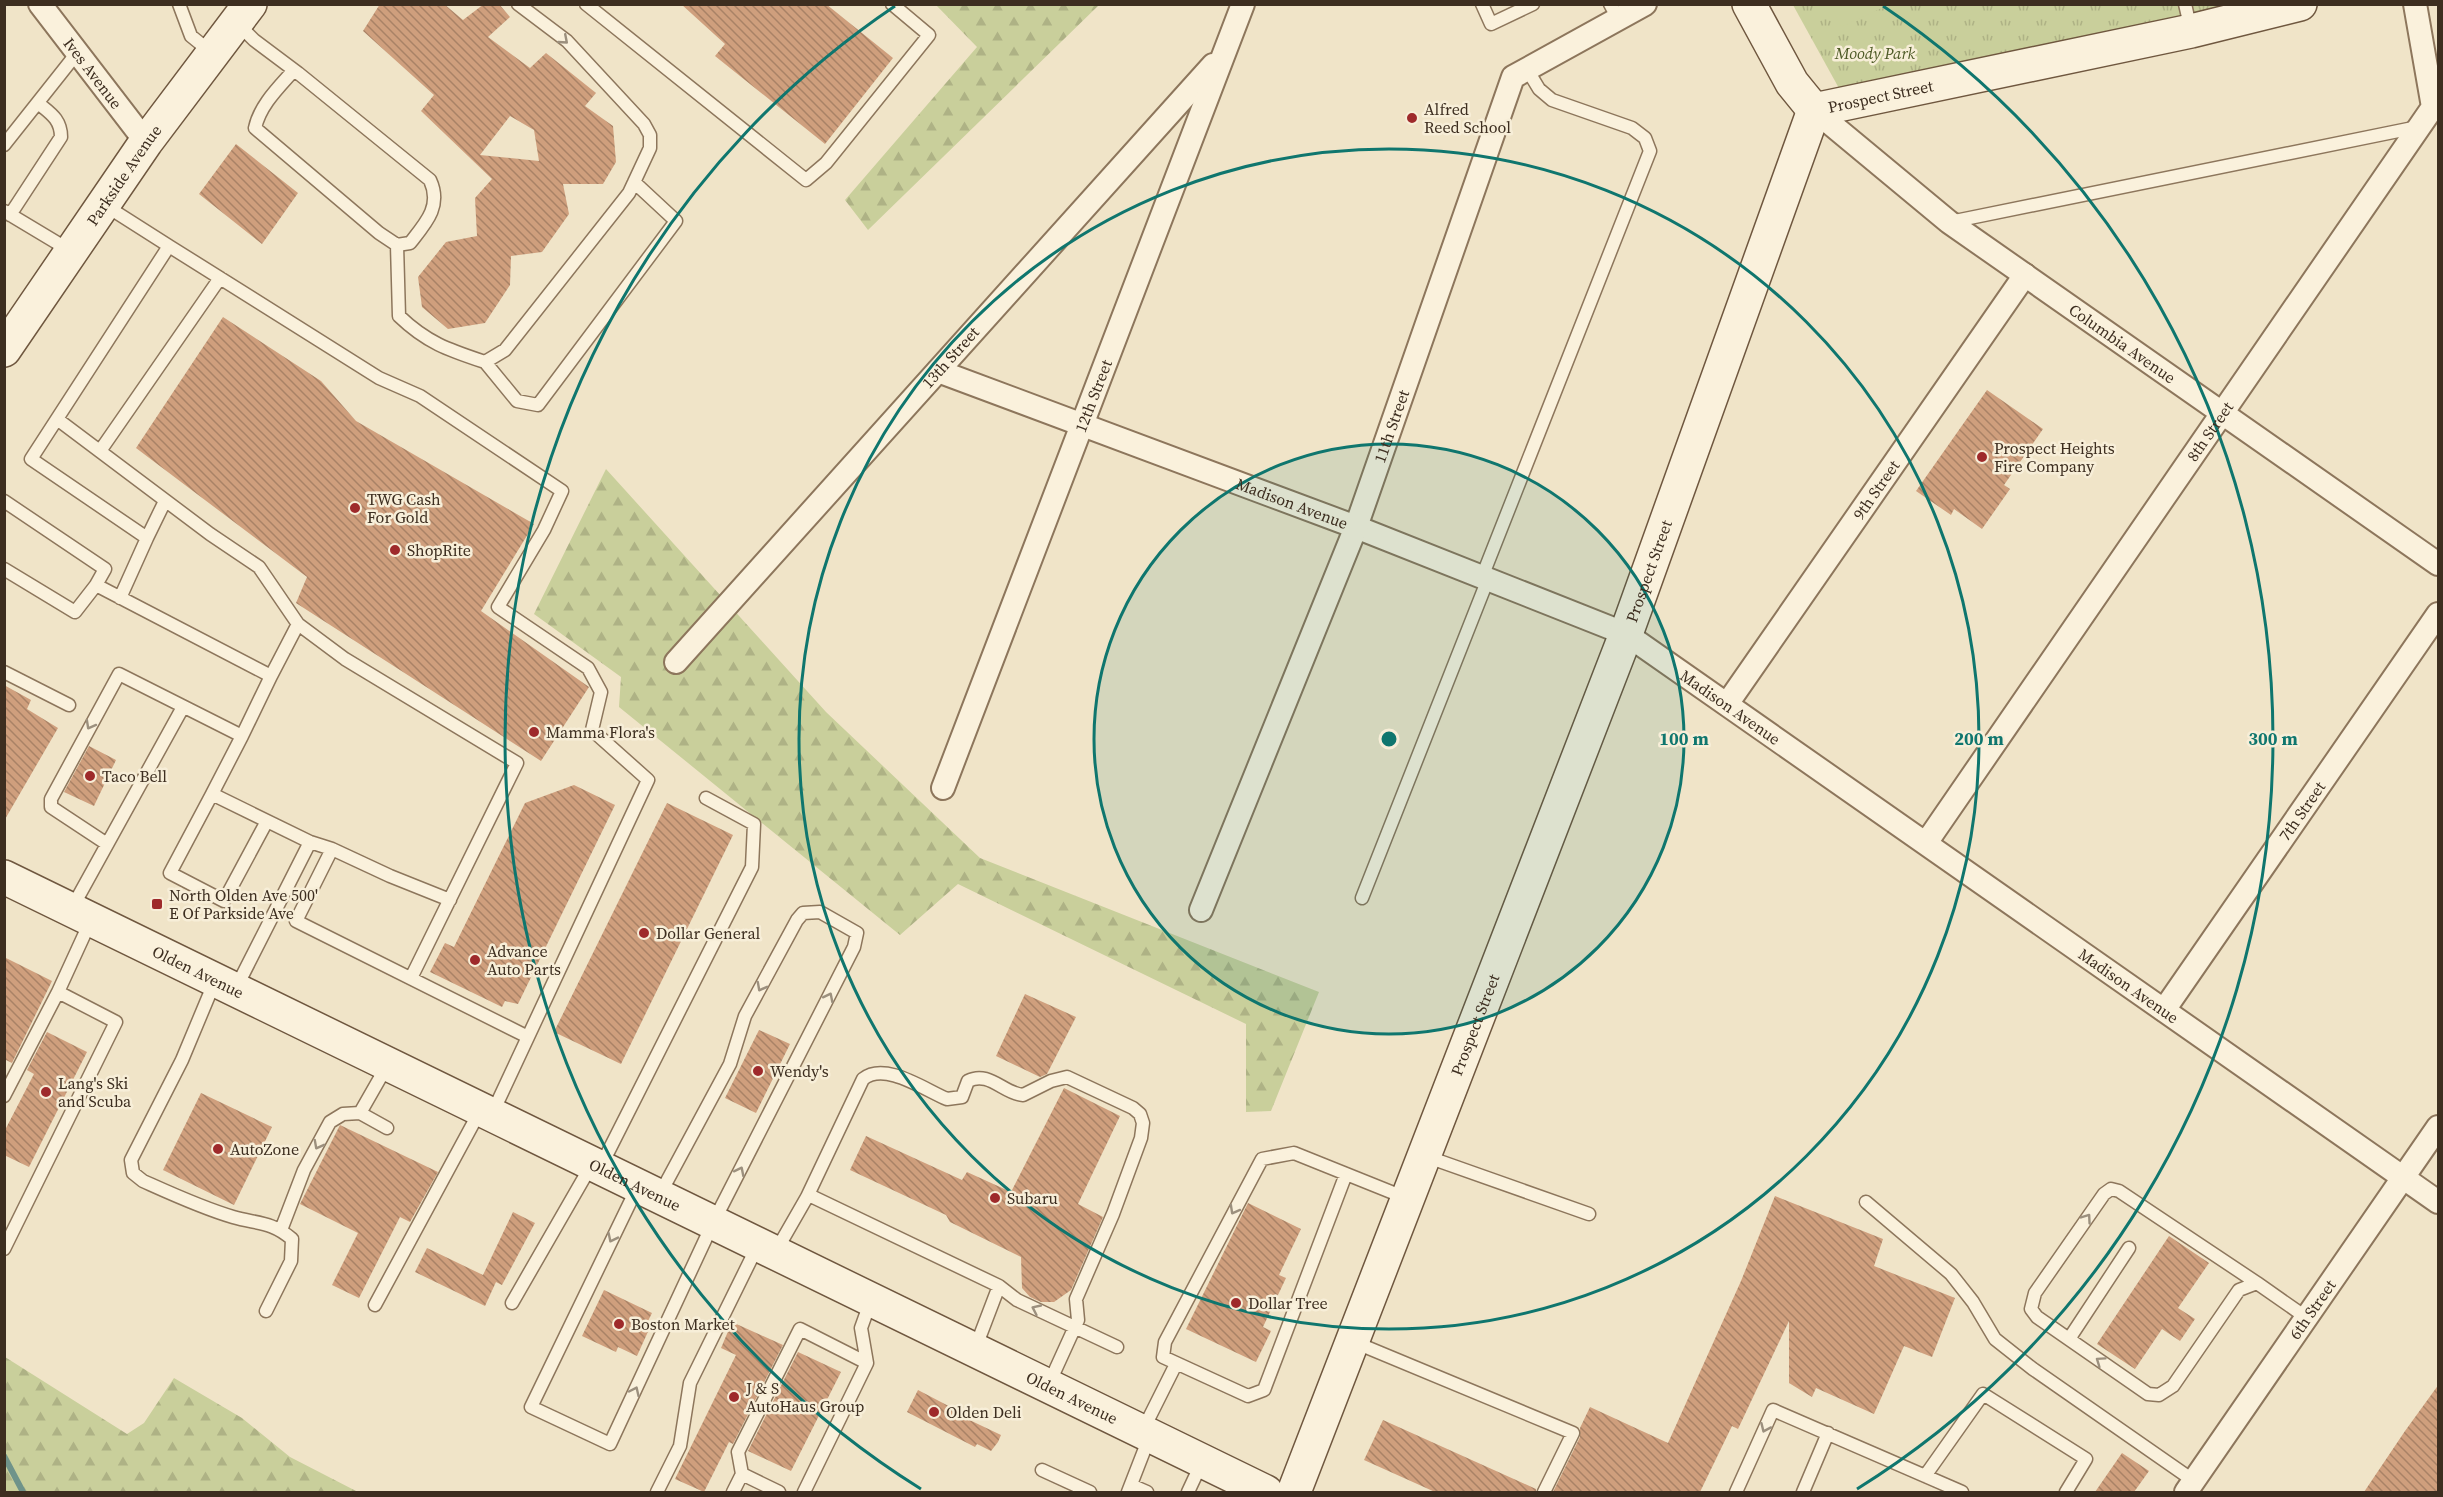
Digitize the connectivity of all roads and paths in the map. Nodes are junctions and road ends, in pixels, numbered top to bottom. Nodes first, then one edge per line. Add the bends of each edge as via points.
1 (179, 4) edge
2 (518, 4) edge
3 (586, 4) edge
4 (892, 4) edge
5 (1243, 4) edge
6 (1482, 4) edge
7 (1533, 4) edge
8 (1645, 4) edge
9 (1749, 4) edge
10 (2300, 4) edge
11 (2415, 4) edge
12 (44, 6) edge
13 (1614, 12) edge
14 (243, 13) edge
15 (2188, 18) edge
16 (77, 53) junction
17 (213, 54) junction
18 (1224, 54) junction
19 (1527, 69) junction
20 (294, 70) junction
21 (38, 103) junction
22 (1814, 110) junction
23 (2420, 127) junction
24 (146, 142) junction
25 (4, 145) edge
26 (634, 182) junction
27 (102, 203) junction
28 (7, 213) edge
29 (1949, 222) junction
30 (397, 245) junction
31 (169, 246) junction
32 (70, 250) junction
33 (2025, 275) junction
34 (220, 278) junction
35 (4, 350) edge
36 (485, 363) junction
37 (938, 371) junction
38 (2222, 413) junction
39 (57, 419) junction
40 (1082, 425) junction
41 (100, 451) junction
42 (4, 501) edge
43 (165, 501) junction
44 (1356, 527) junction
45 (147, 538) junction
46 (2439, 564) edge
47 (4, 569) edge
48 (1485, 578) junction
49 (96, 585) junction
50 (120, 598) junction
51 (2439, 614) edge
52 (298, 624) junction
53 (1626, 633) junction
54 (676, 662) dead end
55 (4, 672) edge
56 (271, 676) junction
57 (1727, 704) junction
58 (69, 705) dead end
59 (183, 707) junction
60 (242, 736) junction
61 (943, 788) dead end
62 (212, 794) junction
63 (706, 798) dead end
64 (267, 821) junction
65 (310, 842) junction
66 (1926, 843) junction
67 (107, 844) junction
68 (332, 849) junction
69 (4, 877) edge
70 (1362, 898) dead end
71 (450, 900) junction
72 (1201, 910) dead end
73 (82, 914) junction
74 (411, 978) junction
75 (225, 984) junction
76 (58, 992) junction
77 (2164, 1010) junction
78 (528, 1037) junction
79 (388, 1064) junction
80 (4, 1096) edge
81 (487, 1111) junction
82 (360, 1113) junction
83 (2439, 1127) edge
84 (387, 1128) dead end
85 (1424, 1156) junction
86 (596, 1165) junction
87 (1346, 1174) junction
88 (2404, 1178) junction
89 (649, 1190) junction
90 (807, 1197) junction
91 (1407, 1199) junction
92 (1866, 1202) dead end
93 (2439, 1202) edge
94 (1589, 1214) dead end
95 (713, 1223) junction
96 (281, 1230) junction
97 (767, 1248) junction
98 (2129, 1248) dead end
99 (4, 1249) edge
100 (2257, 1283) junction
101 (999, 1286) junction
102 (871, 1299) junction
103 (512, 1303) dead end
104 (375, 1305) dead end
105 (266, 1311) dead end
106 (2307, 1318) junction
107 (1074, 1328) junction
108 (2069, 1339) junction
109 (1352, 1341) junction
110 (1117, 1347) dead end
111 (975, 1350) junction
112 (867, 1364) junction
113 (1176, 1364) junction
114 (1048, 1386) junction
115 (1828, 1433) junction
116 (1146, 1434) junction
117 (1202, 1461) junction
118 (1042, 1470) dead end
119 (742, 1474) junction
120 (1925, 1476) junction
121 (2190, 1487) edge
122 (1129, 1489) edge
123 (657, 1492) edge
124 (733, 1492) edge
125 (779, 1492) edge
126 (804, 1492) edge
127 (1090, 1492) edge
128 (1147, 1492) edge
129 (1188, 1492) edge
130 (1266, 1492) edge
131 (1294, 1492) edge
132 (1544, 1492) edge
133 (1736, 1492) edge
134 (1803, 1492) edge
135 (1962, 1492) edge
136 (2066, 1492) edge

1 - 17 lane via 191,36
2 -> 26 lane via 567,41 644,124 650,135 650,148
3 - 4 lane via 806,180 826,164 929,34
5 - 18 street, 12th Street
6 - 7 lane via 1491,24
8 - 13 street, 11th Street
9 - 22 street via 1792,83
10 - 15 street, Prospect Street
11 - 23 street, 8th Street via 2433,106
12 - 16 street, Ives Avenue
13 - 19 street, 11th Street
14 - 17 street, Parkside Avenue
14 - 20 lane via 254,40
15 - 22 street, Prospect Street
16 - 21 lane
16 - 24 street, Ives Avenue
17 - 24 street, Parkside Avenue
18 - 37 street, 13th Street
18 - 40 street, 12th Street
19 - 44 street, 11th Street via 1514,77
19 - 48 lane via 1539,89 1552,100 1632,128 1645,138 1650,151
20 - 30 lane via 274,92 255,128
20 - 30 lane via 430,180 435,202 429,219 410,243
21 - 25 lane
21 - 28 lane via 57,119 61,137
22 - 29 street, Columbia Avenue
22 - 53 street, Prospect Street
23 - 29 lane
23 - 38 street, 8th Street
24 - 27 street, Parkside Avenue
26 - 36 lane via 593,241 505,350
26 - 36 lane via 676,221 538,405 517,401
27 - 31 lane
27 - 32 street, Parkside Avenue
28 - 32 lane
29 - 33 street, Columbia Avenue
30 - 36 lane via 399,316 438,346
31 - 34 lane
31 - 39 lane
32 - 35 street, Parkside Avenue
33 - 38 street, Columbia Avenue
33 - 57 street, 9th Street
34 - 41 lane
34 - 78 lane via 379,378 420,396 562,491 544,530 498,607 588,668 602,692 592,730 648,780
37 - 40 street, Madison Avenue
37 - 54 street, 13th Street
38 - 46 street, Columbia Avenue
38 - 66 street, 8th Street
39 - 41 lane
39 - 45 lane via 31,459
40 - 44 street, Madison Avenue
40 - 61 street, 12th Street
41 - 43 lane
42 - 49 lane via 105,569
43 - 45 lane
43 - 52 lane via 259,567
44 - 48 street, Madison Avenue
44 - 72 street, 11th Street
45 - 50 lane
47 - 49 lane via 75,612
48 - 53 street, Madison Avenue
48 - 70 lane
49 - 50 lane
50 - 56 lane
51 - 77 street, 7th Street
52 - 56 lane
52 - 71 lane via 345,659 517,764
53 - 57 street, Madison Avenue
53 - 85 street, Prospect Street
55 - 58 lane
56 - 60 lane
57 - 66 street, Madison Avenue
59 - 60 lane
59 - 67 lane
59 -> 67 lane via 119,674 51,799 51,807 59,814
60 - 62 lane
62 - 64 lane
62 - 64 lane via 170,873 224,901
63 - 86 lane via 754,824 753,867
64 - 65 lane
65 - 68 lane
65 - 75 lane
66 - 77 street, Madison Avenue
67 - 73 lane
68 - 71 lane
68 - 74 lane via 296,921
69 - 73 street, Olden Avenue
71 - 74 lane
73 - 75 street, Olden Avenue
73 - 76 lane
74 - 78 lane
75 - 79 street, Olden Avenue
75 - 96 lane via 131,1160 133,1173 142,1181 186,1200
76 - 80 lane
76 - 99 lane via 116,1022
77 - 88 street, Madison Avenue
78 - 81 lane
79 - 81 street, Olden Avenue
79 - 82 lane
81 - 86 street, Olden Avenue
81 - 104 lane
82 - 84 lane
82 -> 96 lane via 343,1114 330,1122 304,1170
83 - 88 street, 6th Street
85 - 91 street, Prospect Street
85 - 94 lane
86 - 89 street, Olden Avenue
86 - 103 lane
87 - 91 lane
87 -> 113 lane via 1294,1153 1262,1159 1165,1342 1163,1357
87 - 113 lane via 1264,1390 1248,1396
88 - 93 street, Madison Avenue
88 - 106 street, 6th Street
89 - 95 street, Olden Avenue
89 -> 95 lane via 531,1407 610,1444
95 -> 89 lane via 854,947 857,933 820,912 803,913 797,920 746,1016 730,1064
90 - 97 lane
90 - 101 lane
90 - 107 lane via 863,1079 870,1074 889,1074 955,1100 962,1097 968,1081 973,1079 988,1079 1023,1095 1068,1077 1133,1108 1143,1123 1141,1138 1076,1299 1078,1320
91 - 109 street, Prospect Street
92 - 121 lane via 1951,1274 1995,1339
95 - 97 street, Olden Avenue
96 - 105 lane via 292,1239 291,1261
97 - 102 street, Olden Avenue
97 - 123 lane via 690,1383 680,1446
98 - 108 lane
100 - 106 lane
100 -> 108 lane via 2239,1290 2173,1386 2159,1395 2148,1394
108 -> 100 lane via 2037,1317 2031,1300 2111,1189
107 -> 101 lane via 1017,1300
101 - 111 lane
102 - 111 street, Olden Avenue
102 - 112 lane via 861,1328
106 - 121 street, 6th Street
107 - 110 lane
107 - 114 lane
109 - 131 street, Prospect Street
109 - 132 lane via 1573,1433
111 - 114 street, Olden Avenue
112 - 119 lane via 800,1329 738,1452
112 - 126 lane
113 - 116 lane
114 - 116 street, Olden Avenue
115 - 120 lane
115 -> 133 lane via 1773,1410
115 - 134 lane
116 - 117 street, Olden Avenue
116 - 122 lane
117 - 129 lane
117 - 130 street, Olden Avenue
118 - 127 lane
119 - 124 lane
119 - 125 lane
120 - 135 lane
120 - 136 lane via 1983,1394 2086,1459
122 - 128 lane

